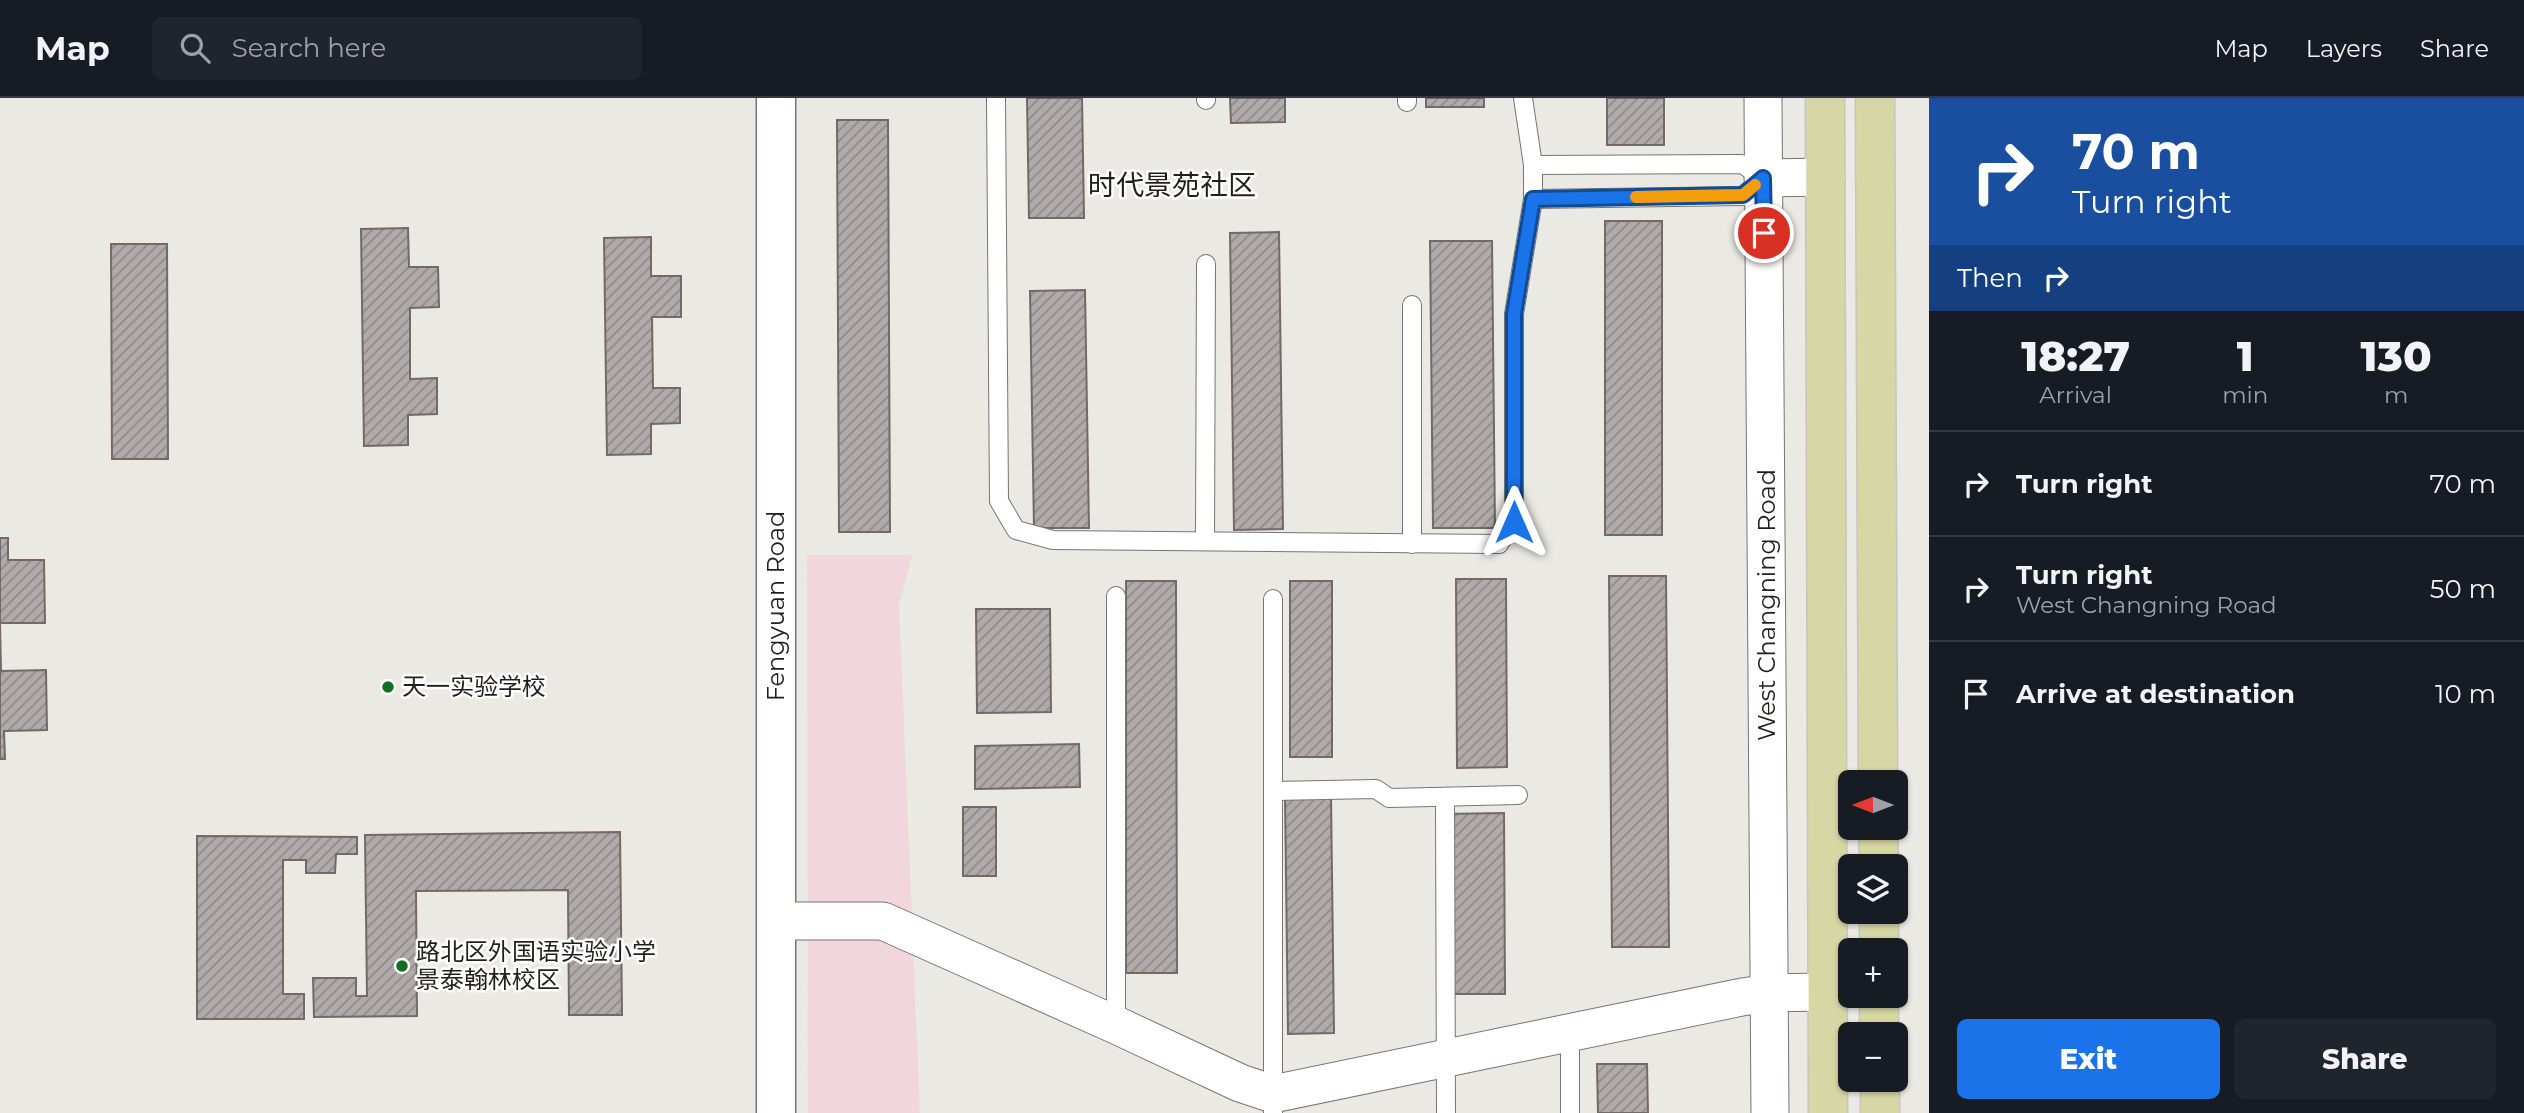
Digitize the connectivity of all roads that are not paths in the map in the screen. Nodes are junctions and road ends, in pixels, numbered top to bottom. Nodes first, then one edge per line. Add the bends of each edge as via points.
1 (775, 98) edge
2 (996, 98) edge
3 (1523, 98) edge
4 (1763, 98) edge
5 (1825, 98) edge
6 (1875, 98) edge
7 (1533, 165) junction
8 (1826, 177) junction
9 (1763, 178) junction
10 (1533, 199) junction
11 (1206, 264) dead end
12 (1412, 305) dead end
13 (1205, 541) junction
14 (1412, 544) junction
15 (1116, 596) dead end
16 (1273, 598) dead end
17 (1878, 770) edge
18 (1273, 791) junction
19 (1518, 795) dead end
20 (1445, 797) junction
21 (776, 921) junction
22 (1770, 992) junction
23 (1827, 992) junction
24 (1116, 1025) junction
25 (1570, 1032) junction
26 (1445, 1058) junction
27 (1880, 1092) edge
28 (1273, 1104) edge
29 (776, 1113) edge
30 (1446, 1113) edge
31 (1570, 1113) edge
32 (1770, 1113) edge
33 (1828, 1113) edge
34 (1880, 1113) edge

1 - 21 street, Fengyuan Road
2 - 13 lane via 999,501 1016,530 1053,540
3 - 7 lane
4 - 9 street, West Changning Road
5 - 8 main road
6 - 17 main road
7 - 9 lane via 1742,164
7 - 10 lane
8 - 9 street
8 - 23 main road
9 - 10 lane via 1743,195
9 - 22 street, West Changning Road
10 - 14 lane via 1514,314 1514,522 1499,544
11 - 13 lane
12 - 14 lane
13 - 14 lane
15 - 24 lane
16 - 18 lane
18 - 20 lane via 1376,789 1389,798
18 - 28 lane
19 - 20 lane
20 - 26 lane
21 - 24 street via 883,921
21 - 29 street, Fengyuan Road
22 - 23 street
22 - 25 street
22 - 32 street, West Changning Road
23 - 33 main road
24 - 28 street via 1240,1083
25 - 26 street
25 - 31 lane
26 - 28 street
26 - 30 lane
27 - 34 main road

